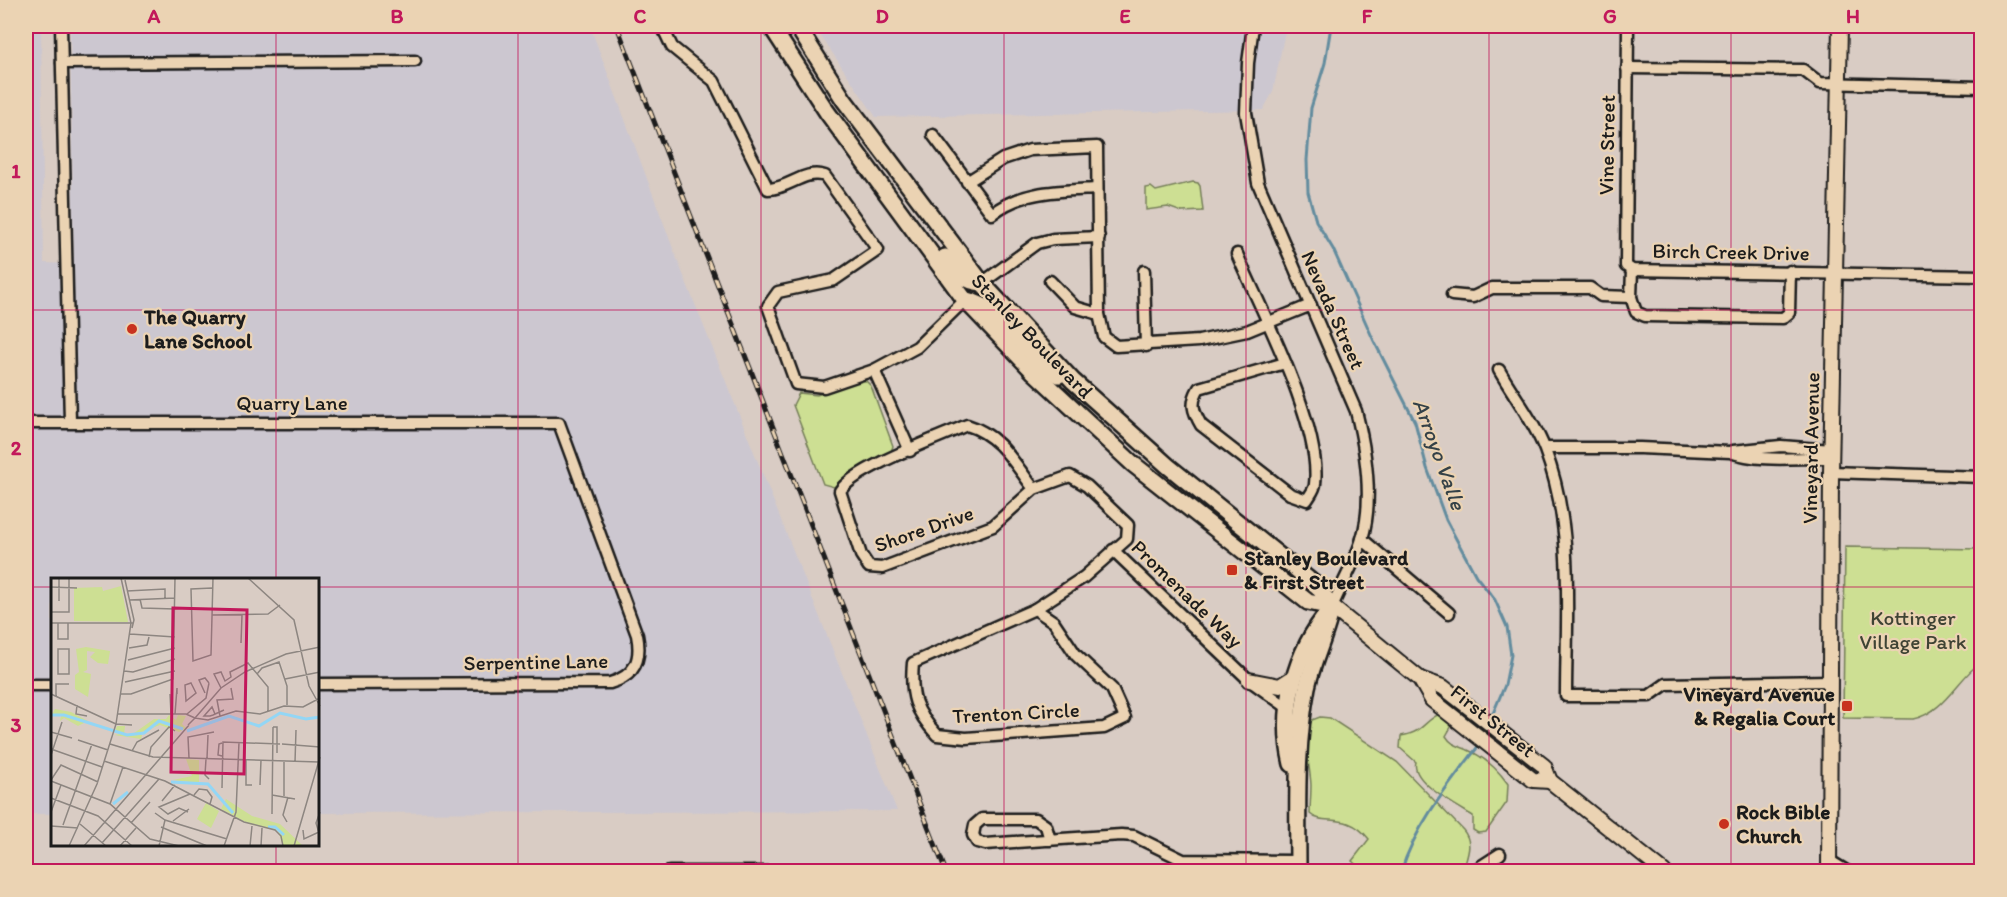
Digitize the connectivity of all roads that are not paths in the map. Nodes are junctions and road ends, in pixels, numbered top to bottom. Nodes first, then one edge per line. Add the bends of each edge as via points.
1 (61, 26) edge
2 (662, 26) edge
3 (771, 26) edge
4 (797, 26) edge
5 (1253, 26) edge
6 (1628, 26) edge
7 (1840, 26) edge
8 (415, 61) dead end
9 (62, 63) junction
10 (1627, 68) junction
11 (1839, 83) junction
12 (1982, 87) edge
13 (844, 100) junction
14 (827, 112) junction
15 (933, 135) dead end
16 (967, 182) junction
17 (1097, 189) junction
18 (884, 191) junction
19 (1099, 237) junction
20 (1237, 254) dead end
21 (1629, 268) junction
22 (1144, 271) dead end
23 (1791, 272) junction
24 (1837, 273) junction
25 (1982, 276) edge
26 (1050, 281) dead end
27 (982, 283) junction
28 (1452, 296) dead end
29 (1631, 297) junction
30 (964, 300) junction
31 (1311, 305) junction
32 (1099, 314) junction
33 (1267, 323) junction
34 (1146, 346) junction
35 (1285, 363) junction
36 (873, 370) junction
37 (1499, 370) dead end
38 (1073, 381) junction
39 (70, 422) junction
40 (26, 423) edge
41 (559, 423) joint
42 (1545, 448) junction
43 (910, 451) junction
44 (1831, 460) junction
45 (1982, 477) edge
46 (1034, 489) junction
47 (1362, 539) junction
48 (1113, 550) junction
49 (1332, 607) junction
50 (1035, 609) junction
51 (1449, 613) dead end
52 (1294, 677) junction
53 (1420, 679) junction
54 (1249, 680) junction
55 (1830, 681) junction
56 (320, 684) edge
57 (51, 685) edge
58 (26, 686) edge
59 (1288, 708) junction
60 (1297, 775) junction
61 (1550, 781) junction
62 (1050, 840) junction
63 (1500, 854) dead end
64 (1298, 866) edge
65 (1829, 866) edge
66 (764, 871) edge
67 (669, 872) edge
68 (795, 872) edge
69 (1472, 872) edge
70 (1664, 872) edge
71 (1848, 872) edge

1 - 9 street
2 - 36 street via 672,47 714,81 768,189 778,189 809,174 825,176 878,250 834,280 778,292 768,306 796,384 824,387
3 - 14 main road, Stanley Boulevard
4 - 13 main road, Stanley Boulevard
5 - 31 street, Nevada Street via 1246,113 1258,183
6 - 10 street, Vine Street
7 - 11 street, Vineyard Avenue
8 - 9 street
9 - 39 street
10 - 11 street via 1803,70 1820,83
10 - 21 street, Vine Street
11 - 12 street
11 - 24 street, Vineyard Avenue
13 - 14 main road
13 - 27 main road, Stanley Boulevard
14 - 18 main road, Stanley Boulevard
15 - 16 street
16 - 17 street via 992,214 1043,192
16 - 17 street via 1003,159 1030,150 1097,147
17 - 19 street
18 - 27 main road via 916,220 962,277
18 - 30 main road, Stanley Boulevard
19 - 27 street via 1037,243
19 - 32 street
20 - 33 street
21 - 23 street, Birch Creek Drive
21 - 29 street, Vine Street
22 - 34 street
23 - 24 street, Birch Creek Drive
23 - 29 street via 1789,313 1783,318 1645,316 1636,312
24 - 25 street, Birch Creek Drive
24 - 44 street, Vineyard Avenue
26 - 32 street via 1075,307
27 - 38 main road, Stanley Boulevard
28 - 29 street via 1473,297 1492,288 1590,288 1601,296
30 - 36 street via 916,347
30 - 38 main road via 987,307 1044,365
30 - 49 main road, Stanley Boulevard via 1059,397 1133,464 1308,602
31 - 33 street
31 - 47 street, Nevada Street via 1356,411 1365,448 1367,504
32 - 34 street via 1104,337 1116,346
33 - 34 street via 1199,341
33 - 35 street
35 - 35 street via 1307,421 1313,457 1316,485 1307,500 1290,494 1201,424 1193,411 1192,398 1199,388
36 - 43 street
37 - 42 street
38 - 49 main road, Stanley Boulevard via 1168,466 1318,587
39 - 40 street, Quarry Lane
39 - 41 street, Quarry Lane
41 - 56 street, Serpentine Lane via 637,635 640,652 633,671 610,682
42 - 44 street via 1730,452 1781,446
42 - 55 street via 1566,540 1566,696 1649,696 1666,684
43 - 46 street via 967,425 980,429 1003,447
43 - 46 street, Shore Drive via 851,478 840,491 861,555 870,567 882,568 993,526
44 - 45 street
44 - 55 street, Vineyard Avenue
46 - 48 street, Promenade Way via 1070,476 1087,486 1128,525 1127,539
47 - 49 street, Nevada Street
47 - 51 street
48 - 50 street, Trenton Circle via 1084,577
48 - 54 street, Promenade Way
49 - 52 main road via 1313,629
49 - 53 street, First Street
49 - 60 main road via 1308,685
50 - 50 street, Trenton Circle via 914,663 911,687 919,715 937,735 966,738 1104,728 1125,718 1112,689 1076,656 1054,622
52 - 54 street via 1280,686
52 - 59 main road
53 - 61 street, First Street via 1443,687 1544,766
53 - 61 street, First Street via 1432,700 1533,780
54 - 59 street, Promenade Way
55 - 65 street, Vineyard Avenue
57 - 58 street
59 - 60 main road via 1291,762
60 - 64 main road
61 - 70 street, First Street
62 - 62 street via 985,844 973,835 975,825 982,819 1036,819 1046,826
62 - 64 street via 1128,836 1183,860
63 - 69 street
65 - 71 street
66 - 67 street
66 - 68 street

